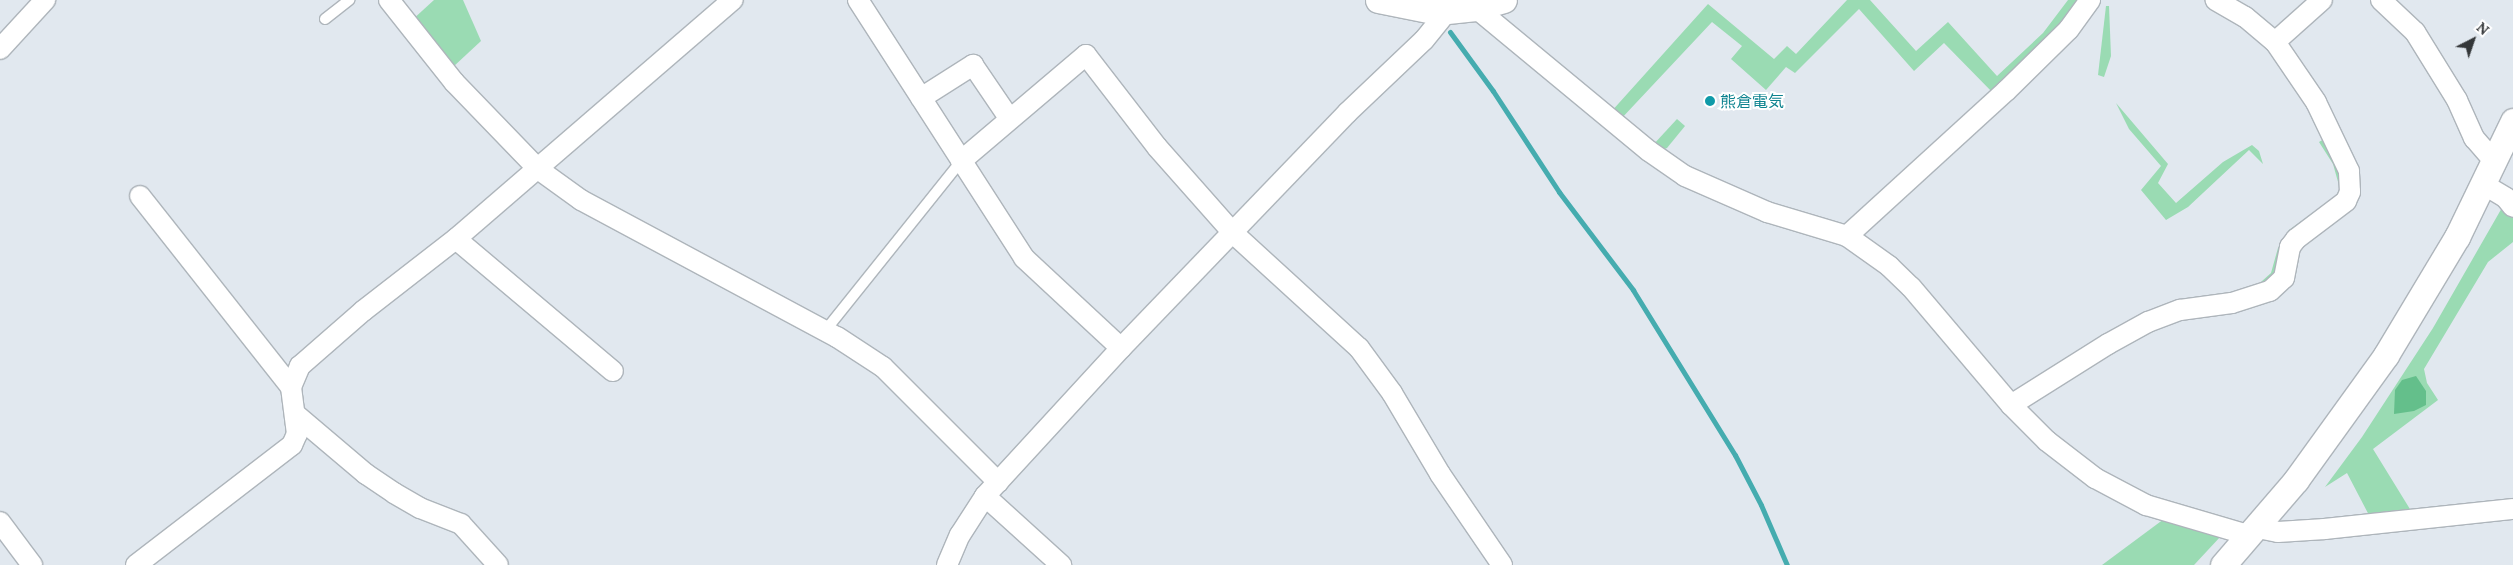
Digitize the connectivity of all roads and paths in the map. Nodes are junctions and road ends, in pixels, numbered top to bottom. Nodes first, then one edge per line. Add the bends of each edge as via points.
1 (45, 0) edge
2 (349, 0) edge
3 (389, 0) edge
4 (733, 0) edge
5 (858, 0) edge
6 (1378, 0) edge
7 (1504, 0) edge
8 (2090, 0) edge
9 (2216, 0) edge
10 (2322, 0) edge
11 (2381, 0) edge
12 (1476, 8) junction
13 (1447, 12) junction
14 (326, 19) dead end
15 (2275, 42) junction
16 (0, 49) edge
17 (921, 98) junction
18 (1009, 118) junction
19 (2513, 121) edge
20 (2494, 160) junction
21 (961, 161) junction
22 (538, 169) junction
23 (2483, 184) junction
24 (140, 196) dead end
25 (2513, 207) edge
26 (1233, 234) junction
27 (1846, 236) junction
28 (456, 239) junction
29 (825, 331) junction
30 (1121, 348) junction
31 (613, 371) dead end
32 (291, 387) junction
33 (2011, 405) junction
34 (295, 414) junction
35 (992, 489) junction
36 (2513, 509) edge
37 (0, 522) edge
38 (2254, 532) junction
39 (32, 565) edge
40 (136, 565) edge
41 (498, 565) edge
42 (947, 565) edge
43 (1061, 565) edge
44 (1502, 565) edge
45 (2223, 565) edge

1 - 16 street
2 - 14 lane
3 - 22 street via 454,82
4 - 22 street
5 - 17 street
6 - 13 street
7 - 12 street
8 - 27 street via 2069,28 2006,91
9 - 15 street via 2245,17
10 - 15 street
11 - 20 street via 2415,32 2457,100 2474,138
12 - 13 street
12 - 27 street via 1648,151 1685,176 1767,212
13 - 26 street via 1424,40 1347,113
15 - 33 street via 2316,102 2344,157 2351,183 2346,201 2296,239 2290,247 2284,278 2270,291 2232,303 2180,310 2148,322
17 - 18 street via 973,65
17 - 21 street
18 - 21 street
18 - 26 street via 1086,54 1156,146
19 - 20 street
20 - 23 street
21 - 29 lane
21 - 30 street via 1024,258
22 - 28 street
22 - 29 street via 581,200
23 - 25 street via 2506,198
23 - 38 street via 2457,238 2386,354 2337,427
24 - 32 street
26 - 30 street
26 - 44 street via 1359,348 1388,386 1440,474
27 - 33 street via 1889,266 1911,287
28 - 31 street
28 - 32 street via 363,311 300,366
29 - 35 street via 883,367
30 - 35 street
32 - 34 street
33 - 38 street via 2047,441 2121,494 2175,515
34 - 40 street via 297,434 292,445
34 - 41 street via 366,474 394,493 420,508 461,524
35 - 42 street via 960,535
35 - 43 street
36 - 38 street via 2325,529
37 - 39 street
38 - 45 street

